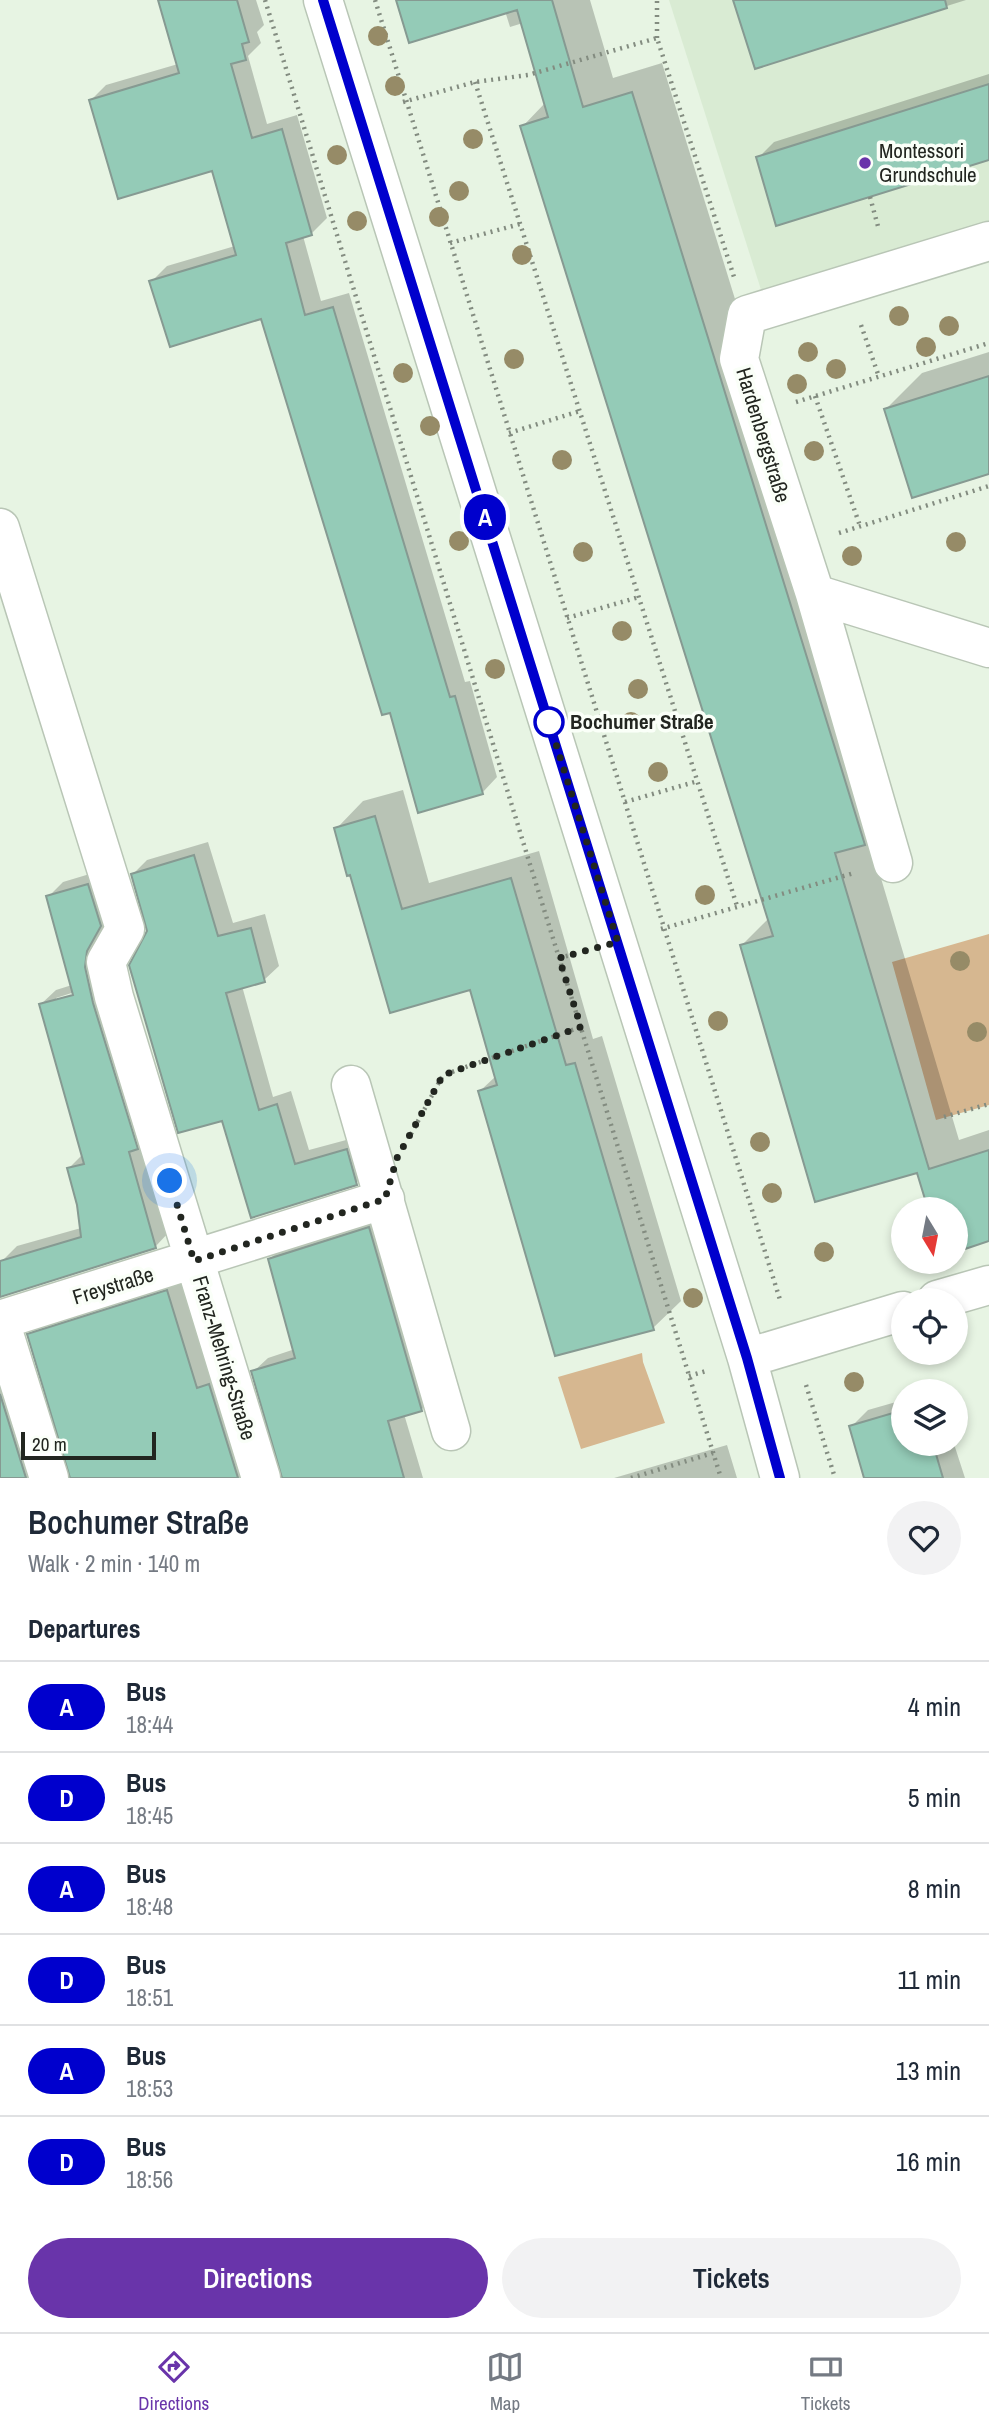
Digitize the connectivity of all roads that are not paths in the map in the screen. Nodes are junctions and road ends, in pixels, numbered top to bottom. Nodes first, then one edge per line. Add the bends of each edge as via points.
1 (323, 0) edge
2 (989, 241) edge
3 (0, 528) edge
4 (815, 594) junction
5 (989, 648) edge
6 (893, 863) road end
7 (351, 1085) dead end
8 (385, 1199) junction
9 (194, 1261) junction
10 (989, 1285) edge
11 (968, 1291) edge
12 (891, 1314) edge
13 (0, 1321) edge
14 (747, 1358) junction
15 (451, 1431) dead end
16 (49, 1478) edge
17 (261, 1478) edge
18 (780, 1478) edge

1 - 14 street
2 - 4 street, Hardenbergstraße via 747,315 739,359
3 - 9 street, Franz-Mehring-Straße via 125,929 106,962
4 - 5 street
4 - 6 street, Hardenbergstraße
7 - 8 street
8 - 9 street, Freystraße
8 - 15 street
9 - 13 street, Freystraße
9 - 17 street, Franz-Mehring-Straße
10 - 11 street
12 - 14 street
13 - 16 street
14 - 18 street

